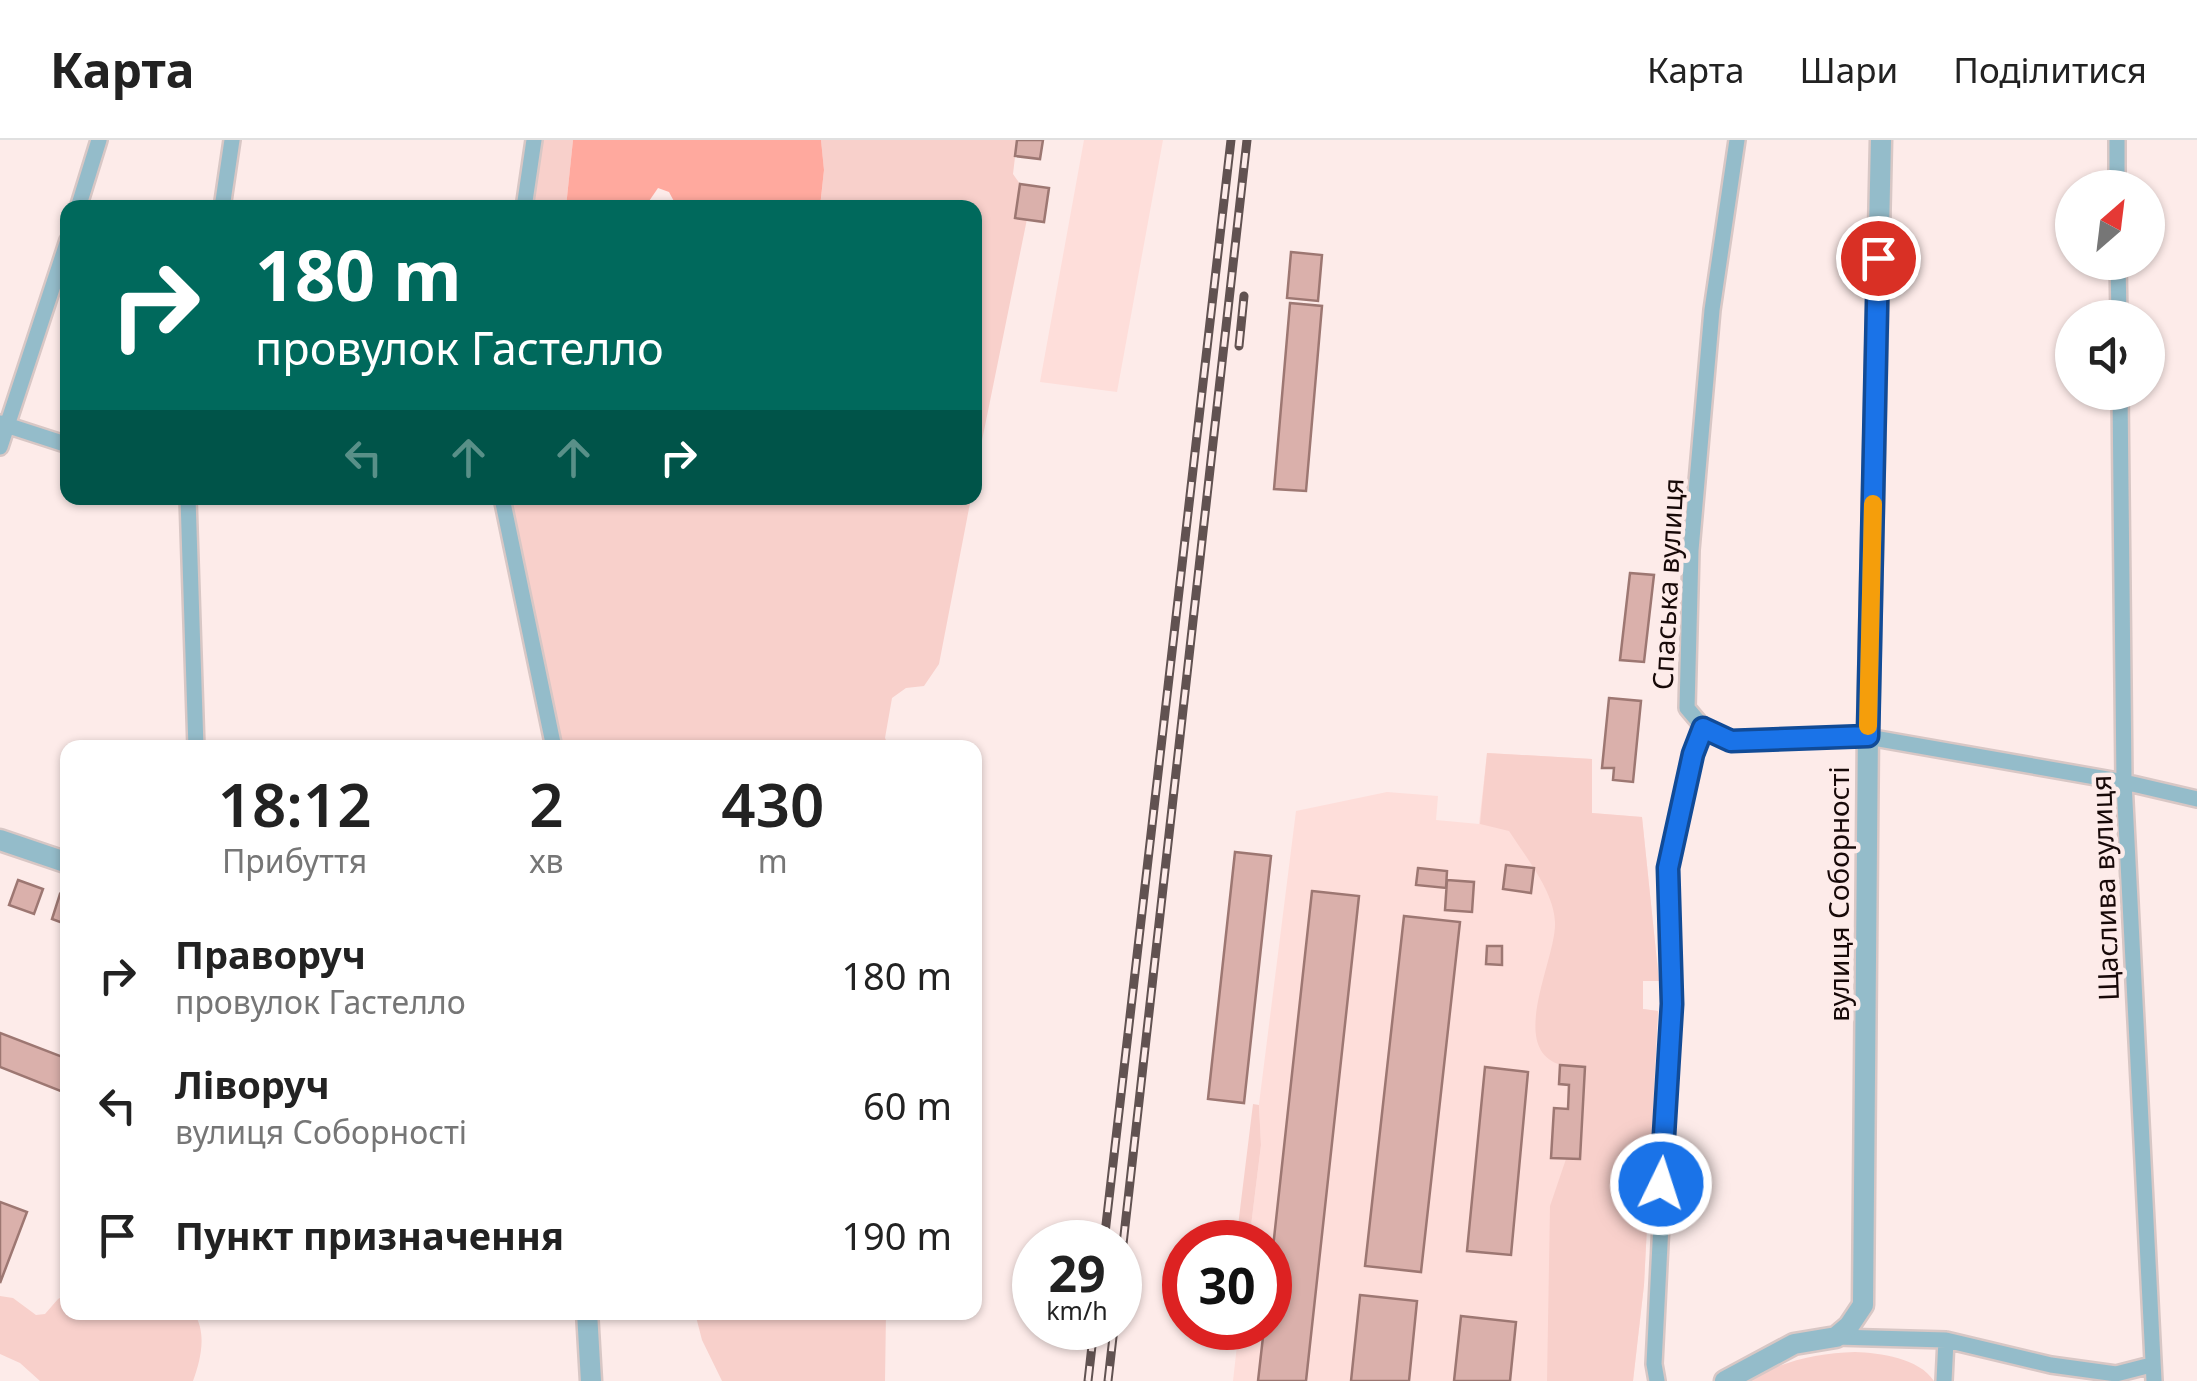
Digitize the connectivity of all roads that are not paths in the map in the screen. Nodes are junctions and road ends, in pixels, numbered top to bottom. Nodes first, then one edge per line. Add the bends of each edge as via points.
1 (99, 140) edge
2 (232, 140) edge
3 (534, 140) edge
4 (1737, 140) edge
5 (1881, 140) edge
6 (2117, 140) edge
7 (2118, 170) edge
8 (80, 200) edge
9 (223, 200) edge
10 (525, 200) edge
11 (60, 263) edge
12 (2120, 410) edge
13 (4, 424) edge
14 (60, 442) edge
15 (0, 447) edge
16 (188, 505) edge
17 (504, 505) edge
18 (1703, 728) junction
19 (1868, 736) junction
20 (196, 740) edge
21 (553, 740) edge
22 (2124, 782) junction
23 (2197, 799) edge
24 (0, 840) edge
25 (60, 860) edge
26 (588, 1320) edge
27 (1836, 1338) junction
28 (1946, 1340) junction
29 (2152, 1373) edge
30 (592, 1381) edge
31 (1657, 1381) edge
32 (1725, 1381) edge
33 (1944, 1381) edge

1 - 8 street
2 - 9 street
3 - 10 street
4 - 18 street, Спаська вулиця via 1712,310 1691,550 1686,708
5 - 19 street, вулиця Соборності
6 - 7 street
11 - 13 street
12 - 22 street, Щаслива вулиця
13 - 14 street
13 - 15 street
16 - 20 street
17 - 21 street
18 - 19 street via 1731,741
18 - 31 street via 1668,868 1672,1004
19 - 22 street
19 - 27 street, вулиця Соборності via 1863,1305
22 - 23 street
22 - 29 street, Щаслива вулиця
24 - 25 street
26 - 30 street
27 - 28 street
27 - 32 street via 1794,1344
28 - 29 street via 2052,1364
28 - 33 street

